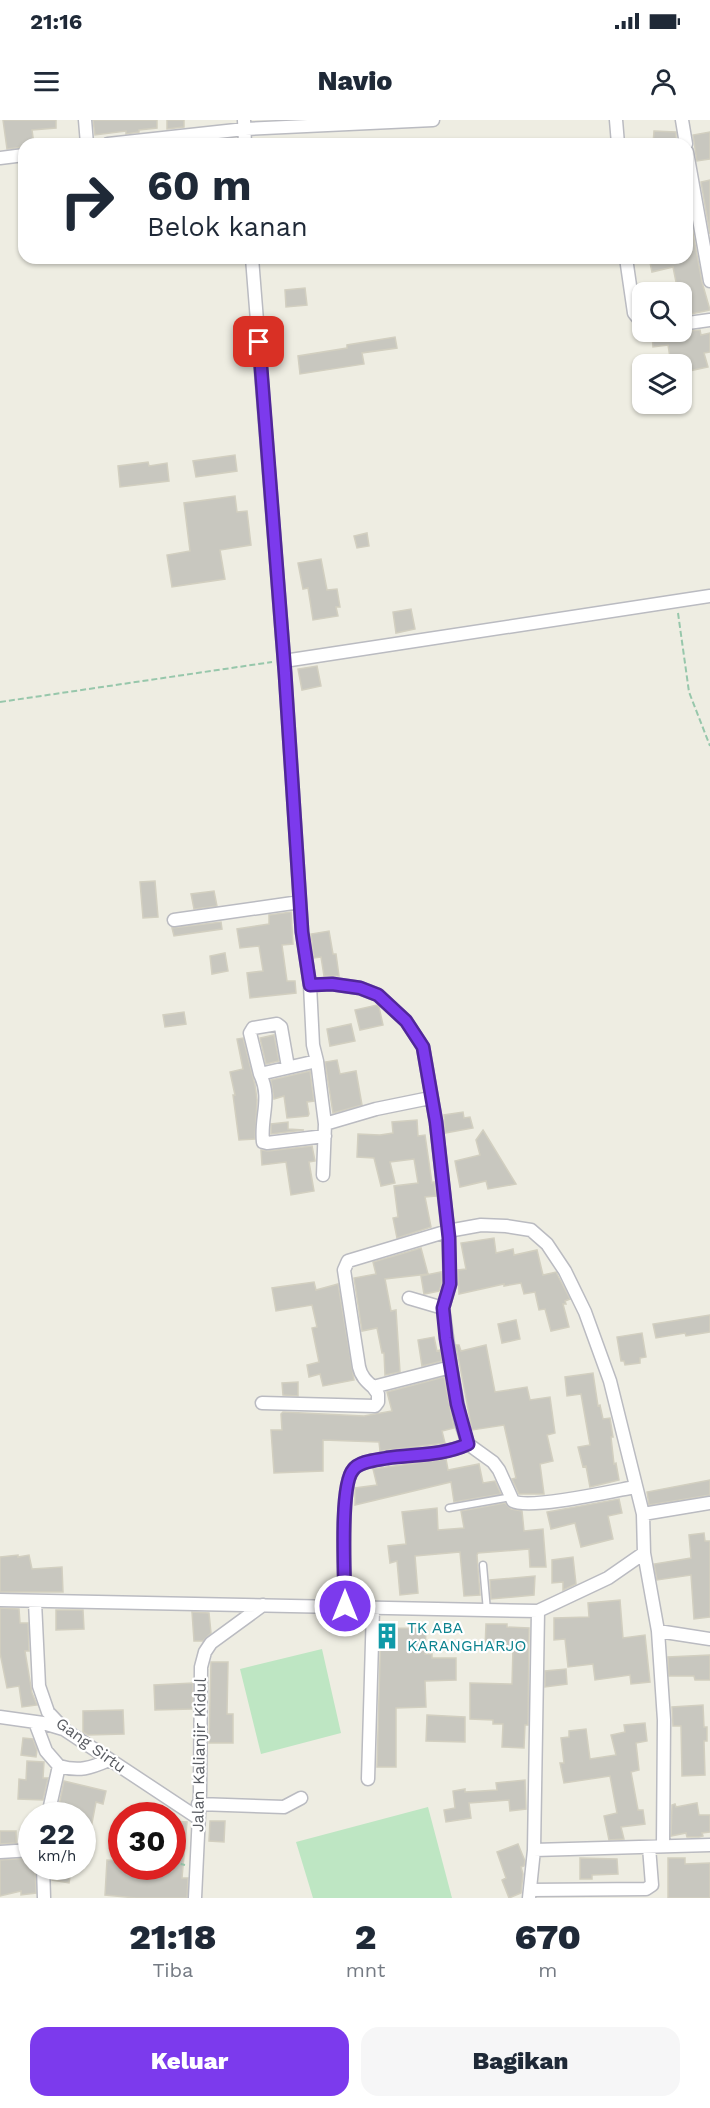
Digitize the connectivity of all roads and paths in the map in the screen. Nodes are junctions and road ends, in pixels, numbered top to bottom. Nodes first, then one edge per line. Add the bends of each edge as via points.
1 (85, 120) edge
2 (432, 120) edge
3 (616, 120) edge
4 (682, 120) edge
5 (244, 124) edge
6 (86, 138) edge
7 (149, 138) edge
8 (618, 138) edge
9 (685, 138) edge
10 (18, 157) edge
11 (2, 161) edge
12 (693, 186) edge
13 (252, 264) edge
14 (627, 264) edge
15 (710, 281) edge
16 (632, 299) edge
17 (710, 320) edge
18 (692, 322) edge
19 (710, 596) edge
20 (676, 601) junction
21 (284, 661) junction
22 (0, 702) edge
23 (710, 746) edge
24 (300, 902) junction
25 (174, 920) dead end
26 (310, 985) junction
27 (317, 1061) junction
28 (288, 1067) junction
29 (260, 1074) junction
30 (430, 1098) junction
31 (325, 1130) junction
32 (323, 1175) dead end
33 (448, 1231) junction
34 (409, 1298) dead end
35 (443, 1308) junction
36 (451, 1367) junction
37 (373, 1387) junction
38 (262, 1404) dead end
39 (468, 1444) junction
40 (635, 1487) junction
41 (511, 1497) junction
42 (710, 1503) edge
43 (449, 1508) dead end
44 (643, 1514) junction
45 (645, 1553) junction
46 (483, 1564) dead end
47 (0, 1600) edge
48 (35, 1602) junction
49 (263, 1605) junction
50 (345, 1606) junction
51 (373, 1608) junction
52 (487, 1611) junction
53 (538, 1611) junction
54 (658, 1631) junction
55 (710, 1639) edge
56 (0, 1717) edge
57 (35, 1722) junction
58 (65, 1730) junction
59 (109, 1760) junction
60 (59, 1766) junction
61 (368, 1779) dead end
62 (301, 1798) dead end
63 (51, 1802) edge
64 (198, 1804) junction
65 (198, 1818) junction
66 (710, 1845) edge
67 (649, 1846) junction
68 (663, 1846) junction
69 (534, 1850) junction
70 (18, 1851) edge
71 (0, 1852) edge
72 (43, 1880) edge
73 (530, 1894) edge
74 (44, 1898) edge
75 (195, 1898) edge

1 - 6 street
2 - 5 street
3 - 8 street
4 - 9 street
5 - 7 street
10 - 11 street
12 - 15 street
13 - 21 street
14 - 16 street
17 - 18 street
19 - 20 street
20 - 21 street
20 - 23 path via 688,692
21 - 22 path
21 - 24 street
24 - 25 street
24 - 26 street
26 - 27 street
26 - 30 street via 360,988 388,1004 406,1021 423,1047
27 - 28 street
27 - 31 street
28 - 29 street
28 - 29 street via 281,1027 277,1024 253,1028 250,1033
29 - 31 street via 266,1105 261,1124 263,1142
30 - 31 street via 376,1108
30 - 33 street
31 - 32 street
33 - 35 street via 450,1284
33 - 37 street via 356,1258 345,1265 360,1374
33 - 40 street via 481,1225 506,1226 531,1230 547,1244 585,1312 610,1381
34 - 35 street
35 - 36 street
36 - 37 street
36 - 39 street
37 - 38 street via 378,1394 375,1406
39 - 41 street via 493,1462
39 - 50 street via 452,1451 360,1464 352,1470 345,1489
40 - 41 street via 540,1503 517,1503
40 - 44 street
41 - 43 lane
42 - 44 street
44 - 45 street
45 - 53 street via 608,1578
45 - 54 street
46 - 52 lane
47 - 48 street
48 - 49 street
48 - 58 street, Gang Sirtu via 39,1686 48,1712
49 - 50 street
49 - 64 street, Jalan Kalianjir Kidul via 221,1634 205,1653 200,1678
50 - 51 street
51 - 52 street
51 - 61 street
52 - 53 street
53 - 69 street
54 - 55 street
54 - 68 street via 664,1720
56 - 57 street
57 - 58 street
57 - 60 street via 46,1751
58 - 59 street, Gang Sirtu
59 - 60 street via 83,1770
59 - 65 street, Gang Sirtu
60 - 63 street
62 - 64 street via 284,1807
64 - 65 street, Jalan Kalianjir Kidul
65 - 75 street, Jalan Kalianjir Kidul
66 - 68 street
67 - 68 street
67 - 69 street
67 - 73 street via 652,1885 646,1889
69 - 73 street
70 - 71 street
72 - 74 street

